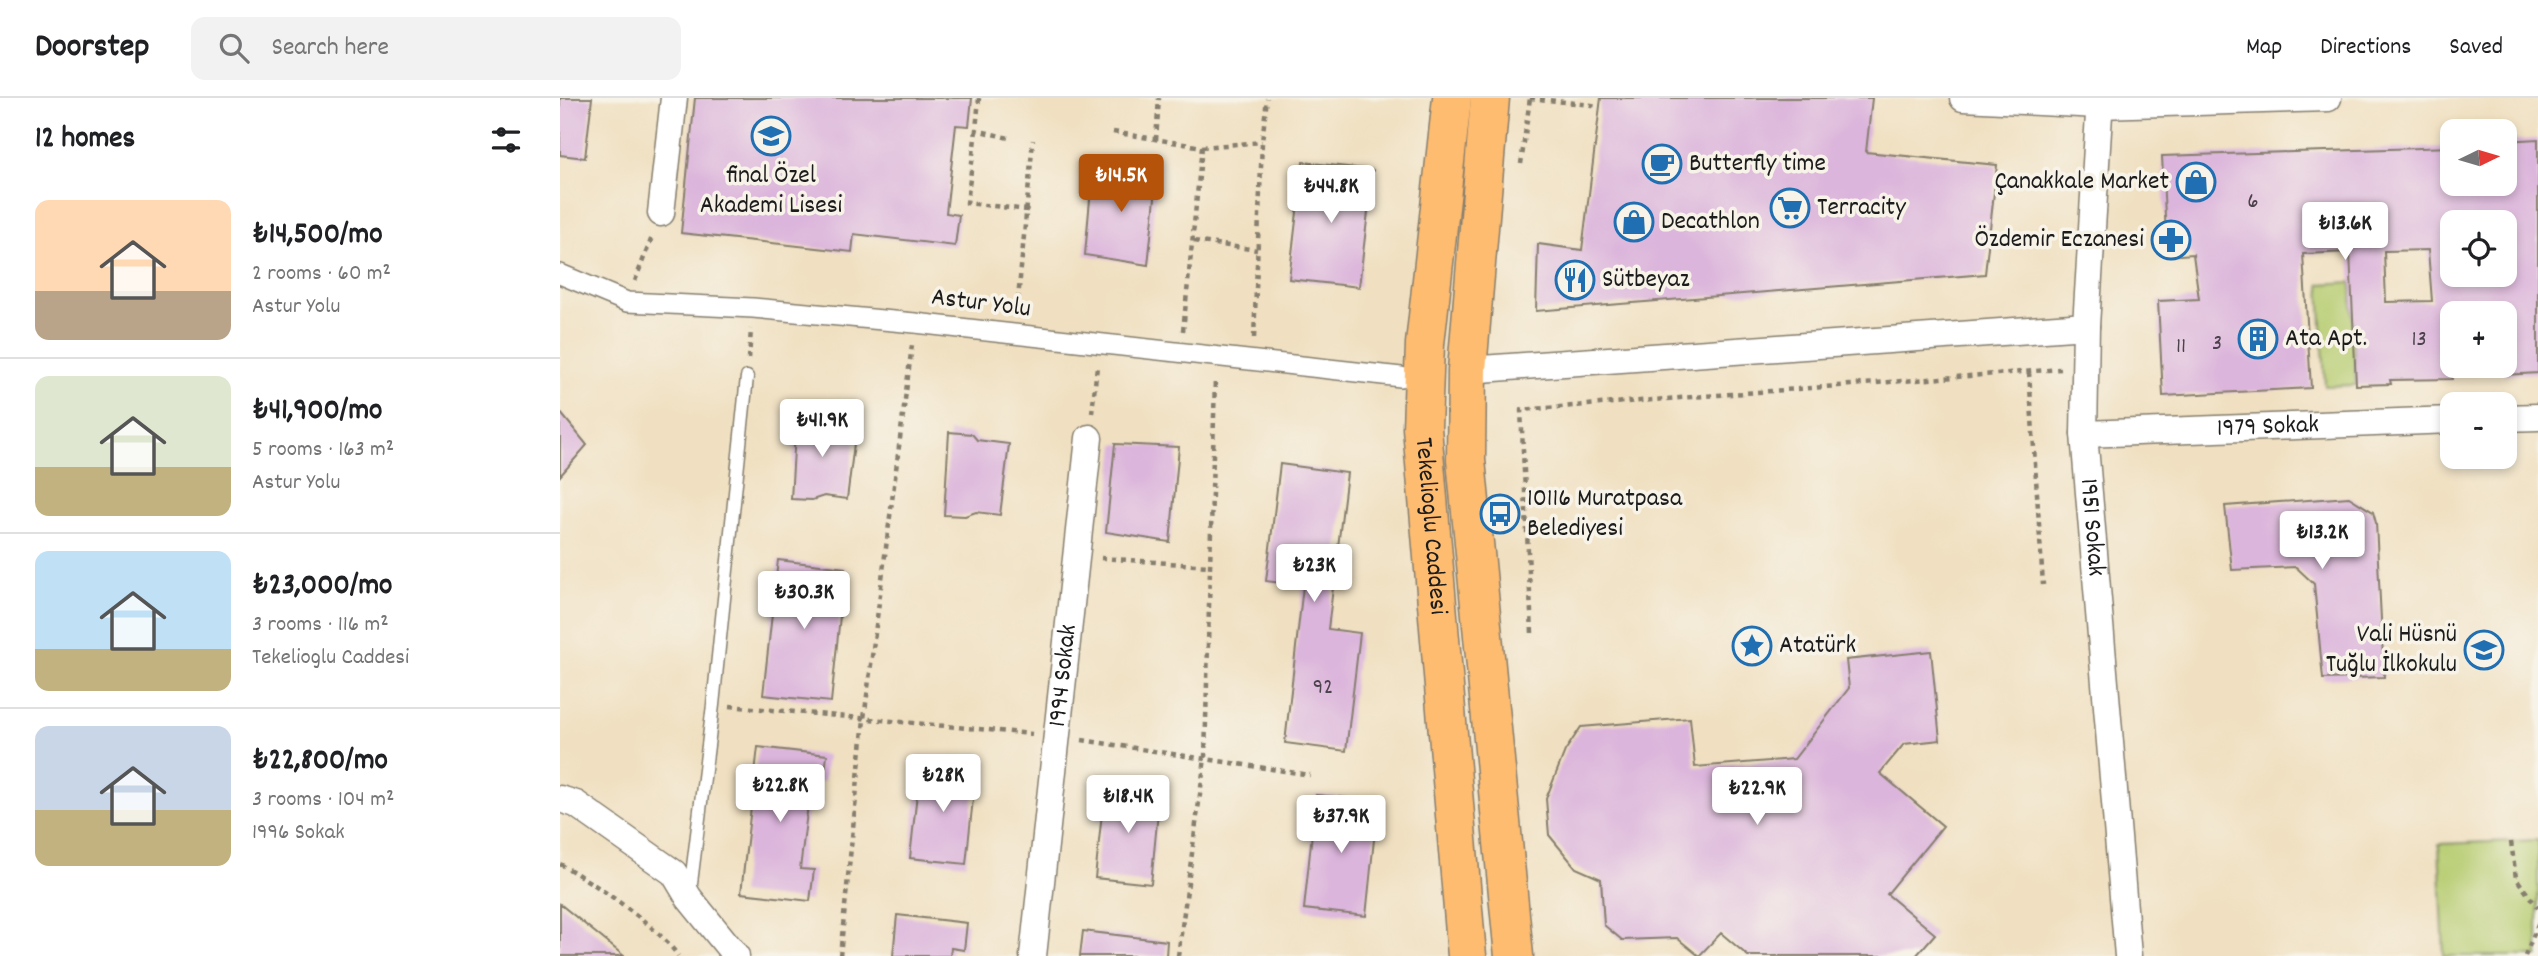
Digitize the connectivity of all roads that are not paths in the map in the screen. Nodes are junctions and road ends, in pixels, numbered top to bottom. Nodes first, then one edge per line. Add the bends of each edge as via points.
1 (674, 98) edge
2 (1452, 98) edge
3 (1489, 98) edge
4 (1962, 98) edge
5 (2328, 98) edge
6 (2100, 102) edge
7 (661, 214) road end
8 (560, 274) edge
9 (2086, 326) junction
10 (1466, 370) junction
11 (747, 377) road end
12 (1401, 377) dead end
13 (2538, 417) edge
14 (2517, 418) edge
15 (2440, 420) edge
16 (2084, 433) junction
17 (1088, 438) road end
18 (560, 799) edge
19 (689, 898) junction
20 (736, 956) edge
21 (1033, 956) edge
22 (1467, 956) edge
23 (1514, 956) edge
24 (2128, 956) edge

1 - 7 street
2 - 22 main road, Tekelioglu Caddesi via 1425,344 1422,428
3 - 10 main road, Tekelioglu Caddesi
4 - 6 street
5 - 6 street
6 - 9 street, 1951 Sokak
8 - 12 street, Astur Yolu via 627,302 915,323
9 - 10 street
9 - 16 street, 1951 Sokak
10 - 23 main road, Tekelioglu Caddesi via 1466,460
11 - 19 lane
13 - 14 street
15 - 16 street, 1979 Sokak
16 - 24 street, 1951 Sokak
17 - 21 street, 1994 Sokak
18 - 19 street via 576,804 674,873
19 - 20 street

